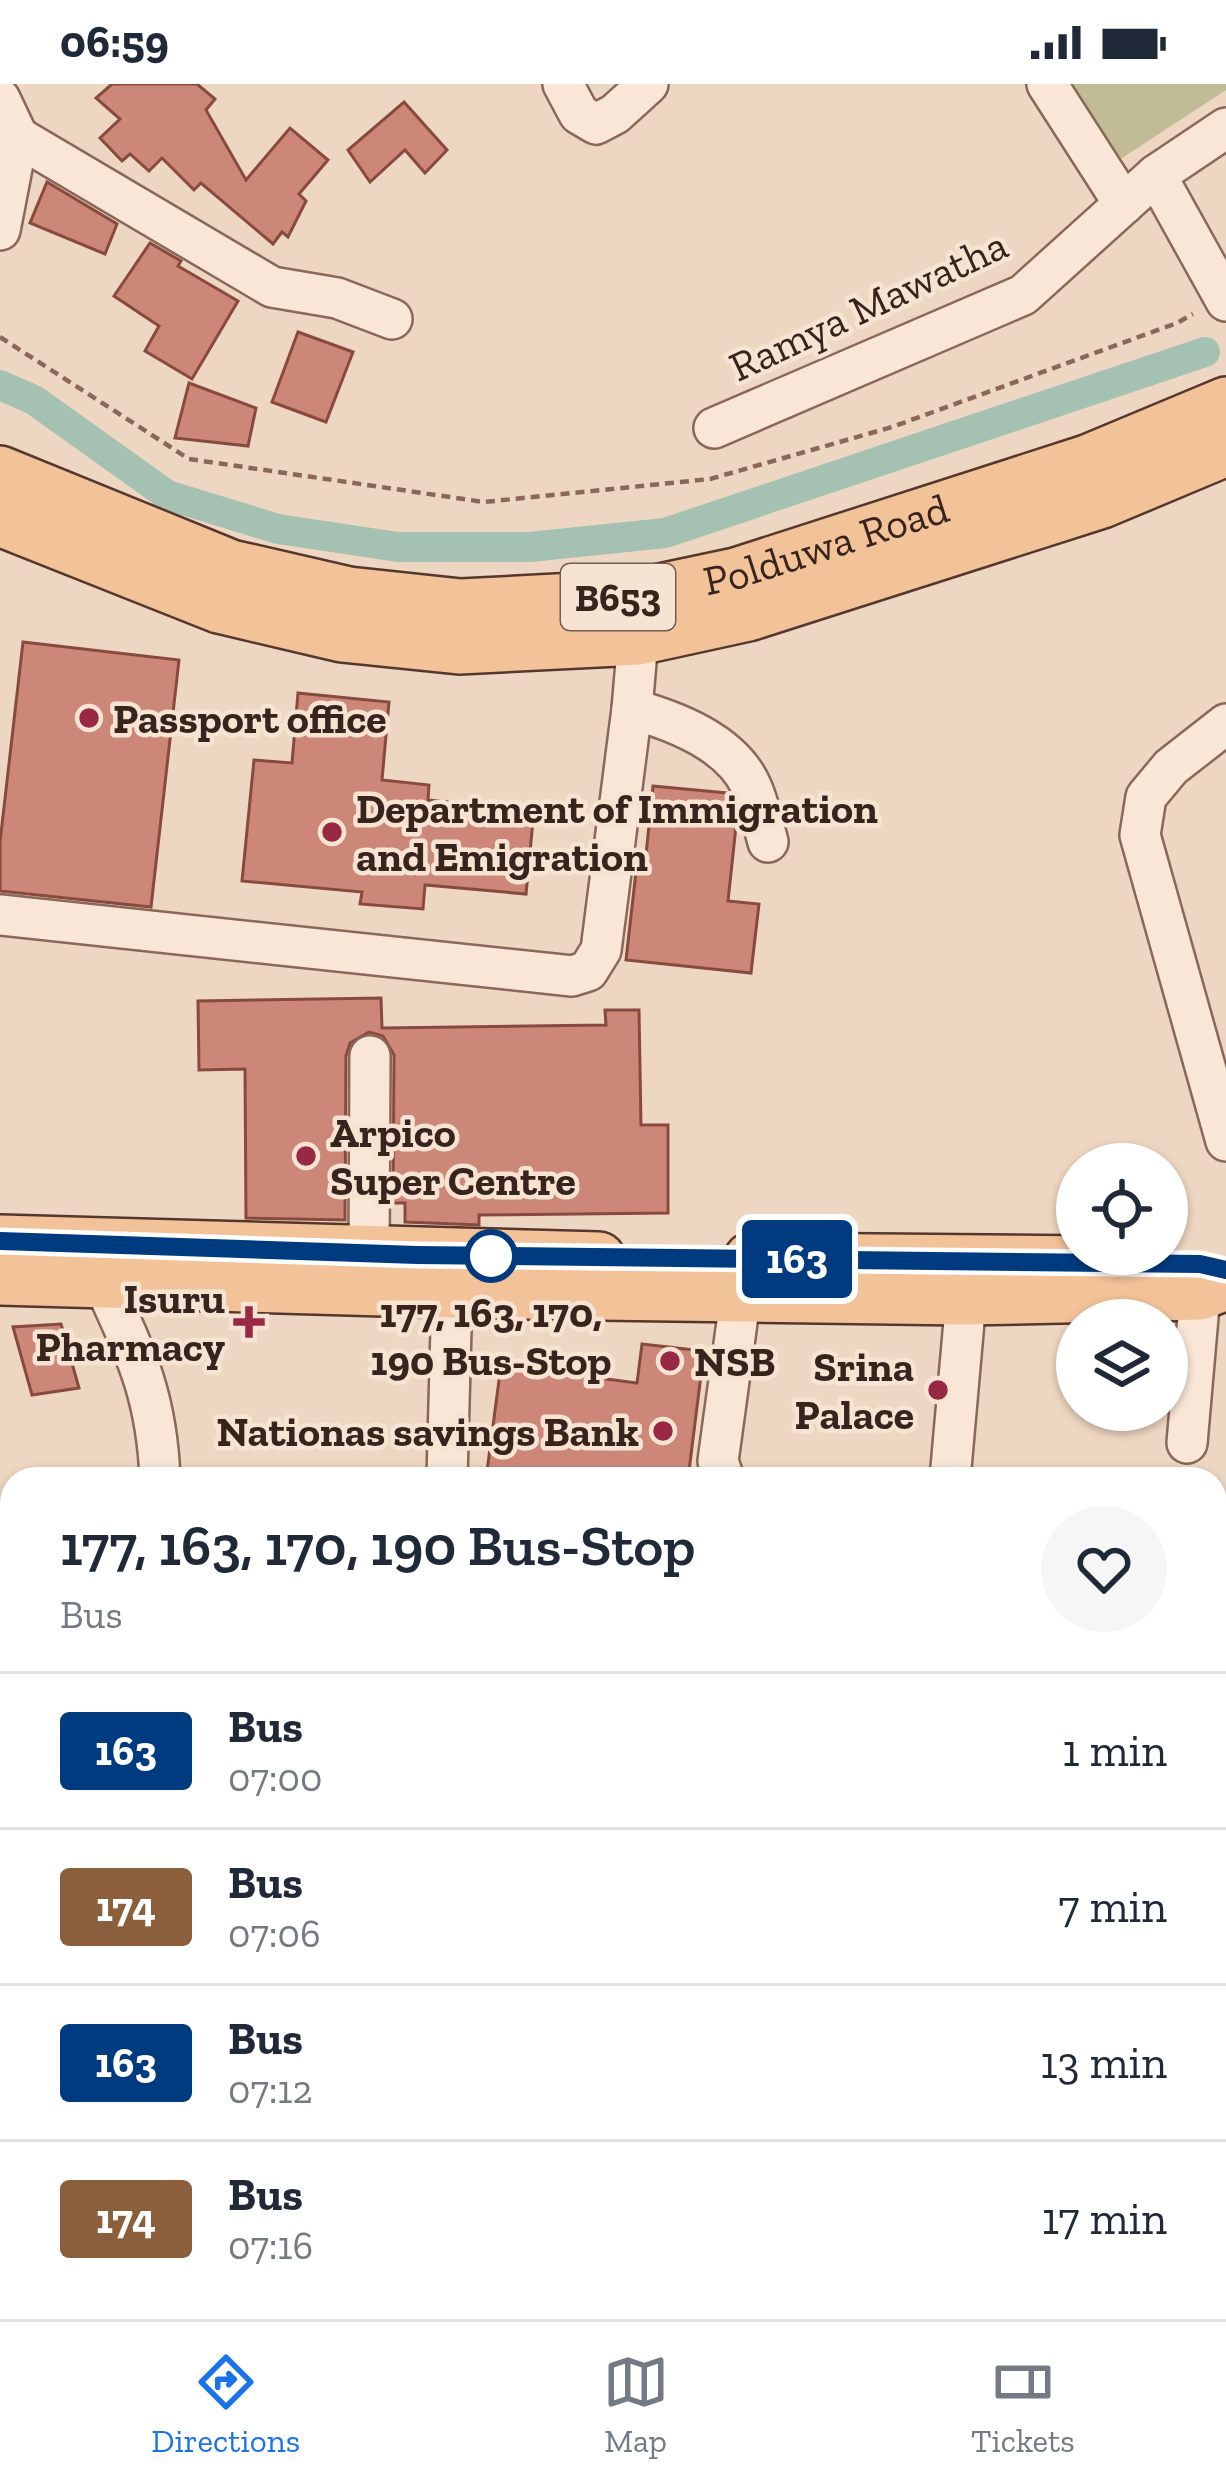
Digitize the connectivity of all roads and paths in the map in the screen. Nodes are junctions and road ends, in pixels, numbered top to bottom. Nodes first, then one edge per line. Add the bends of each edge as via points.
1 (563, 84) edge
2 (648, 84) edge
3 (1047, 84) edge
4 (0, 99) edge
5 (1226, 128) edge
6 (10, 152) edge
7 (1156, 175) junction
8 (1124, 204) junction
9 (0, 230) edge
10 (1225, 297) edge
11 (392, 319) dead end
12 (0, 337) edge
13 (1226, 403) edge
14 (714, 428) dead end
15 (1226, 450) edge
16 (0, 472) edge
17 (0, 520) edge
18 (635, 618) junction
19 (632, 710) junction
20 (1226, 724) edge
21 (768, 842) dead end
22 (0, 915) edge
23 (370, 1056) dead end
24 (1226, 1141) edge
25 (0, 1241) edge
26 (369, 1254) junction
27 (741, 1276) junction
28 (0, 1279) edge
29 (1217, 1283) edge
30 (104, 1284) junction
31 (452, 1292) junction
32 (966, 1299) junction
33 (1186, 1443) dead end
34 (160, 1467) edge
35 (447, 1467) edge
36 (720, 1467) edge
37 (951, 1467) edge

1 - 2 street via 579,114 596,124
3 - 8 street
4 - 6 street
5 - 7 street, Ramya Mawatha
6 - 9 street
6 - 11 street via 272,287 338,298
7 - 8 street, Ramya Mawatha
7 - 10 street
8 - 14 street, Ramya Mawatha via 1023,295
10 - 12 path via 1177,323 892,428 733,473 484,502 189,459
13 - 18 main road, Polduwa Road / B653 via 1065,469 736,574
15 - 18 main road, Polduwa Road / B653 via 1102,502 748,615
16 - 18 main road, Polduwa Road / B653 via 231,566 349,593
17 - 18 main road, Polduwa Road / B653 via 219,607 342,635 459,648
18 - 19 street
19 - 21 street via 717,746 749,782
19 - 22 street via 601,950 588,971 572,976
20 - 24 street via 1146,796 1140,836
23 - 26 street
25 - 26 main road
26 - 27 main road
27 - 29 main road via 1200,1264
27 - 31 main road
27 - 32 main road
27 - 36 street
28 - 30 main road
29 - 32 main road
29 - 33 street
30 - 31 main road
30 - 34 street via 142,1369
31 - 35 street
32 - 37 street

